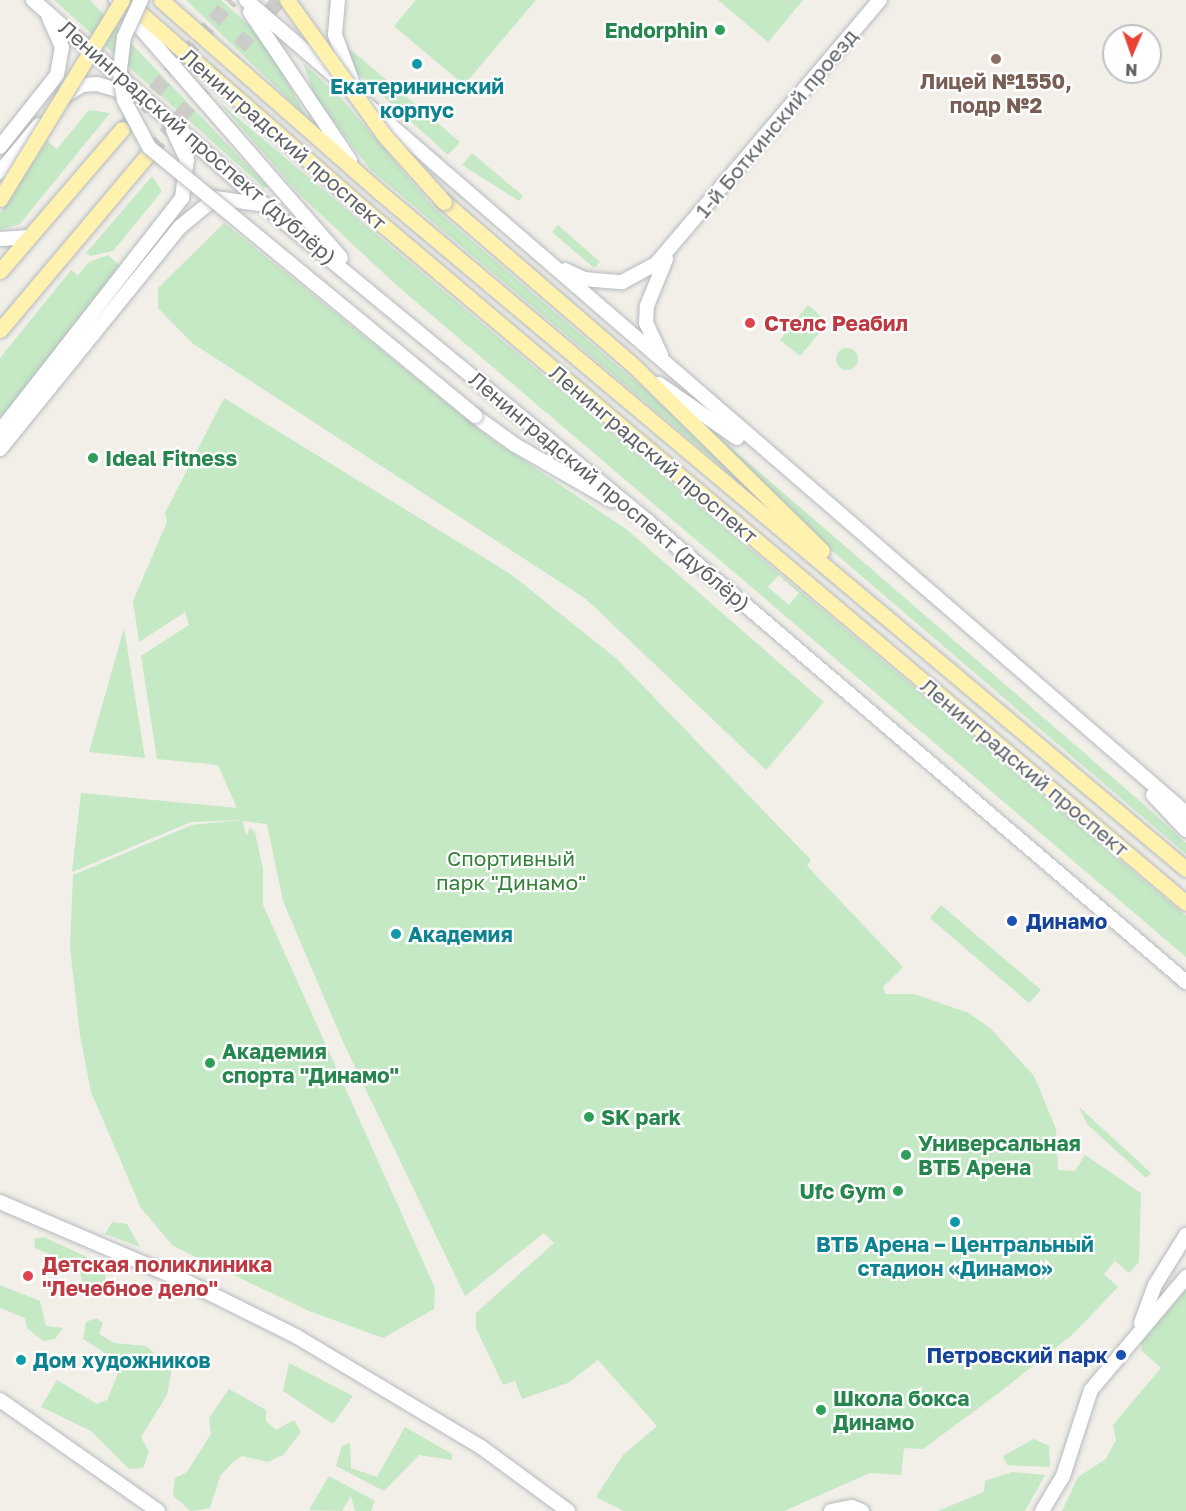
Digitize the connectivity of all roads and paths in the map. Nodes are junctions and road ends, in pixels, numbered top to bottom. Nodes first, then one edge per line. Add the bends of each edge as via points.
1 (33, 0) edge
2 (116, 0) edge
3 (124, 0) edge
4 (141, 0) edge
5 (160, 0) edge
6 (238, 0) edge
7 (246, 0) edge
8 (287, 0) edge
9 (338, 0) edge
10 (880, 0) edge
11 (45, 11) junction
12 (151, 105) junction
13 (373, 110) junction
14 (167, 120) junction
15 (122, 129) tunnel mouth
16 (0, 147) edge
17 (150, 152) tunnel mouth
18 (0, 172) edge
19 (377, 190) junction
20 (0, 199) edge
21 (270, 210) junction
22 (30, 237) junction
23 (0, 239) edge
24 (673, 246) junction
25 (547, 260) junction
26 (0, 271) edge
27 (358, 279) junction
28 (0, 330) edge
29 (635, 368) junction
30 (677, 376) junction
31 (0, 430) edge
32 (0, 449) edge
33 (793, 477) junction
34 (646, 520) junction
35 (871, 604) junction
36 (1111, 750) junction
37 (1186, 813) edge
38 (1186, 830) edge
39 (1186, 869) edge
40 (1186, 903) edge
41 (1186, 982) edge
42 (0, 1202) edge
43 (1186, 1235) edge
44 (1186, 1277) edge
45 (1138, 1331) junction
46 (0, 1400) edge
47 (158, 1511) edge
48 (568, 1511) edge
49 (831, 1511) edge
50 (862, 1511) edge
51 (1042, 1511) edge

1 - 11 main road, Ленинградский проспект (дублёр)
2 - 27 main road
3 - 20 main road, bridge
3 - 40 main road, Ленинградский проспект via 374,218
4 - 34 main road, bridge via 124,38 120,72 124,100 149,147 475,416 515,446
5 - 19 main road, Ленинградский проспект
6 - 19 main road via 268,33 337,145
7 - 13 main road
8 - 29 main road, bridge via 370,117 437,195
9 - 13 main road via 339,55
10 - 24 main road, 1-й Боткинский проезд
11 - 12 main road, Ленинградский проспект (дублёр)
11 - 16 main road via 62,47 59,70
12 - 14 main road, Ленинградский проспект (дублёр)
12 - 18 main road via 111,85 70,90
13 - 25 main road
14 - 21 main road, Ленинградский проспект (дублёр)
14 - 31 main road via 187,160 182,198
15 - 22 main road
17 - 28 main road
19 - 35 main road, Ленинградский проспект
21 - 27 main road, Ленинградский проспект (дублёр)
21 - 32 main road via 228,196 200,209
22 - 23 main road
22 - 26 main road
24 - 25 main road, 1-й Боткинский проезд via 642,274 622,282 584,279
24 - 30 main road, 1-й Боткинский проезд via 652,288 646,323
25 - 30 main road
27 - 34 main road, Ленинградский проспект (дублёр)
29 - 33 main road
29 - 35 main road
30 - 33 main road
33 - 36 main road
34 - 41 main road, Ленинградский проспект (дублёр)
35 - 39 main road, Ленинградский проспект
36 - 37 main road
36 - 38 main road
42 - 48 main road via 187,1282 296,1336 481,1447
43 - 45 main road via 1155,1285
44 - 45 main road
45 - 51 main road via 1087,1397 1063,1476
46 - 47 main road
49 - 50 main road

